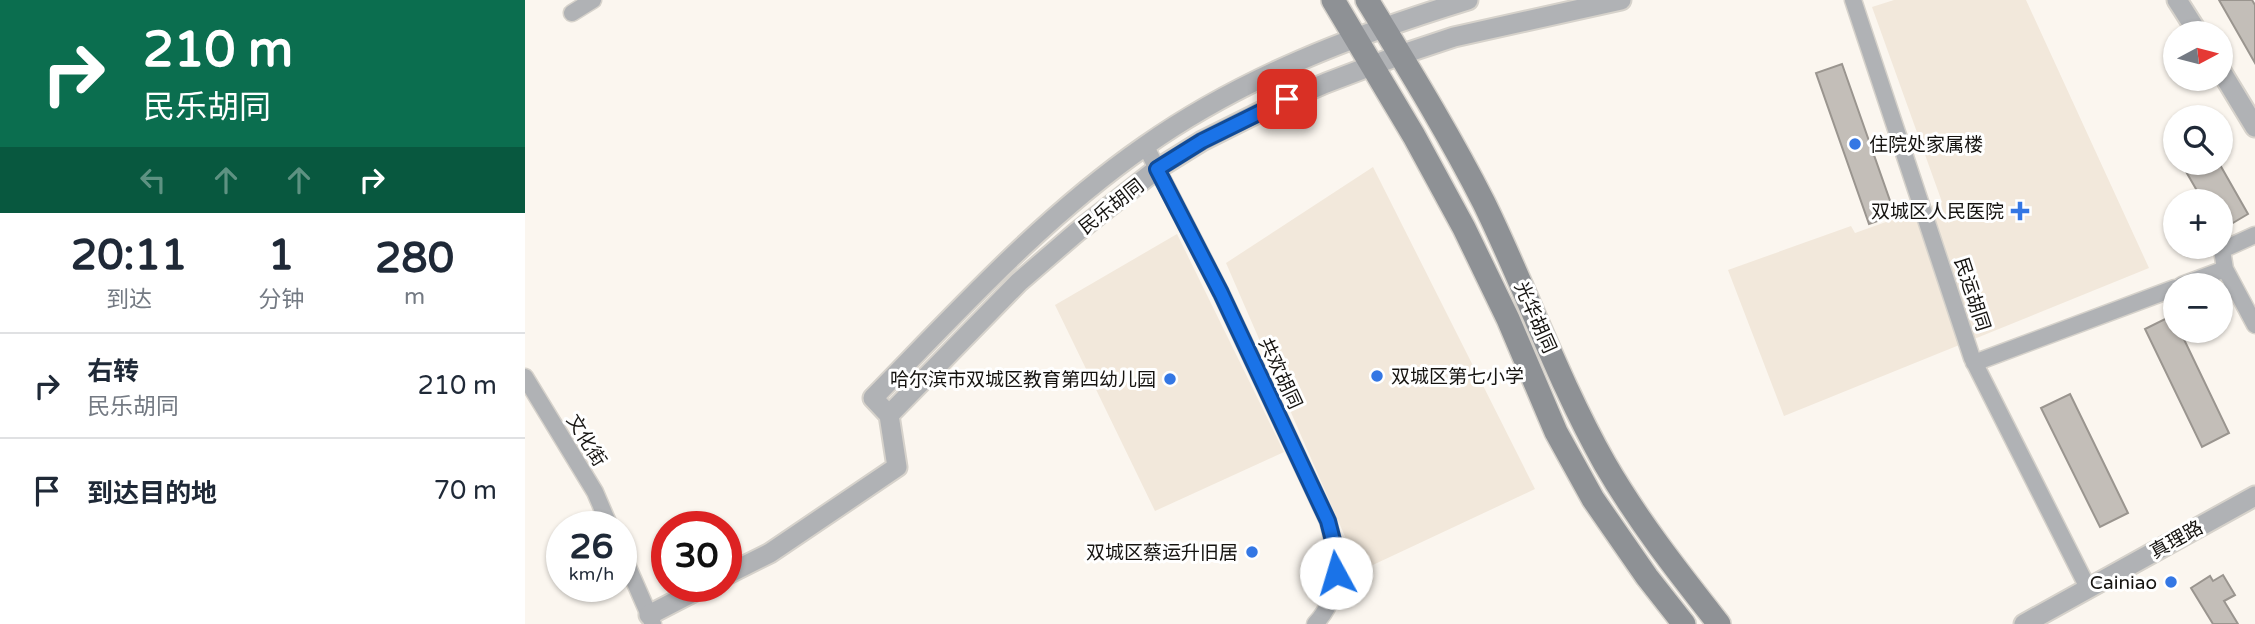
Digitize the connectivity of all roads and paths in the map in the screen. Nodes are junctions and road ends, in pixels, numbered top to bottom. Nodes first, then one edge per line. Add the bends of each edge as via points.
1 (593, 0) edge
2 (1333, 0) edge
3 (1367, 0) edge
4 (1468, 0) edge
5 (1621, 0) edge
6 (1853, 0) edge
7 (2177, 0) edge
8 (572, 13) dead end
9 (2190, 21) edge
10 (1383, 26) junction
11 (1356, 37) junction
12 (1399, 55) junction
13 (1373, 65) junction
14 (2233, 91) edge
15 (2255, 127) edge
16 (1145, 145) junction
17 (1157, 169) junction
18 (2255, 234) edge
19 (2225, 269) junction
20 (2214, 273) edge
21 (2163, 292) edge
22 (2255, 325) edge
23 (1975, 362) junction
24 (525, 377) edge
25 (889, 415) junction
26 (2255, 496) edge
27 (603, 511) edge
28 (742, 567) edge
29 (637, 588) edge
30 (2088, 588) junction
31 (680, 602) edge
32 (651, 620) edge
33 (1315, 624) edge
34 (1684, 624) edge
35 (1719, 624) edge
36 (2024, 624) edge

1 - 8 street
2 - 11 main road, 光华胡同
3 - 10 main road, 光华胡同
4 - 10 street, 民乐胡同
5 - 12 street, 民乐胡同 via 1467,34
6 - 23 street, 民运胡同
7 - 9 street
10 - 11 street, 民乐胡同
10 - 12 main road, 光华胡同
11 - 13 main road, 光华胡同
11 - 16 street, 民乐胡同 via 1259,79
12 - 13 street, 民乐胡同
12 - 35 main road, 光华胡同 via 1483,201 1604,462 1643,527
13 - 17 street, 民乐胡同 via 1268,108
13 - 34 main road, 光华胡同 via 1464,228 1509,319 1556,432 1593,499
14 - 15 street
16 - 17 street, 共欢胡同
16 - 25 street, 民乐胡同 via 1010,258 873,398
17 - 25 street, 民乐胡同 via 1019,282
17 - 33 street, 共欢胡同 via 1328,521 1337,556 1335,590
18 - 19 street via 2222,250
19 - 20 street
19 - 22 street
21 - 23 street
23 - 30 street, 民运胡同
24 - 27 street, 文化街
25 - 28 street, 民乐胡同 via 897,467
26 - 30 street, 真理路
29 - 32 street
30 - 36 street, 真理路
31 - 32 street

